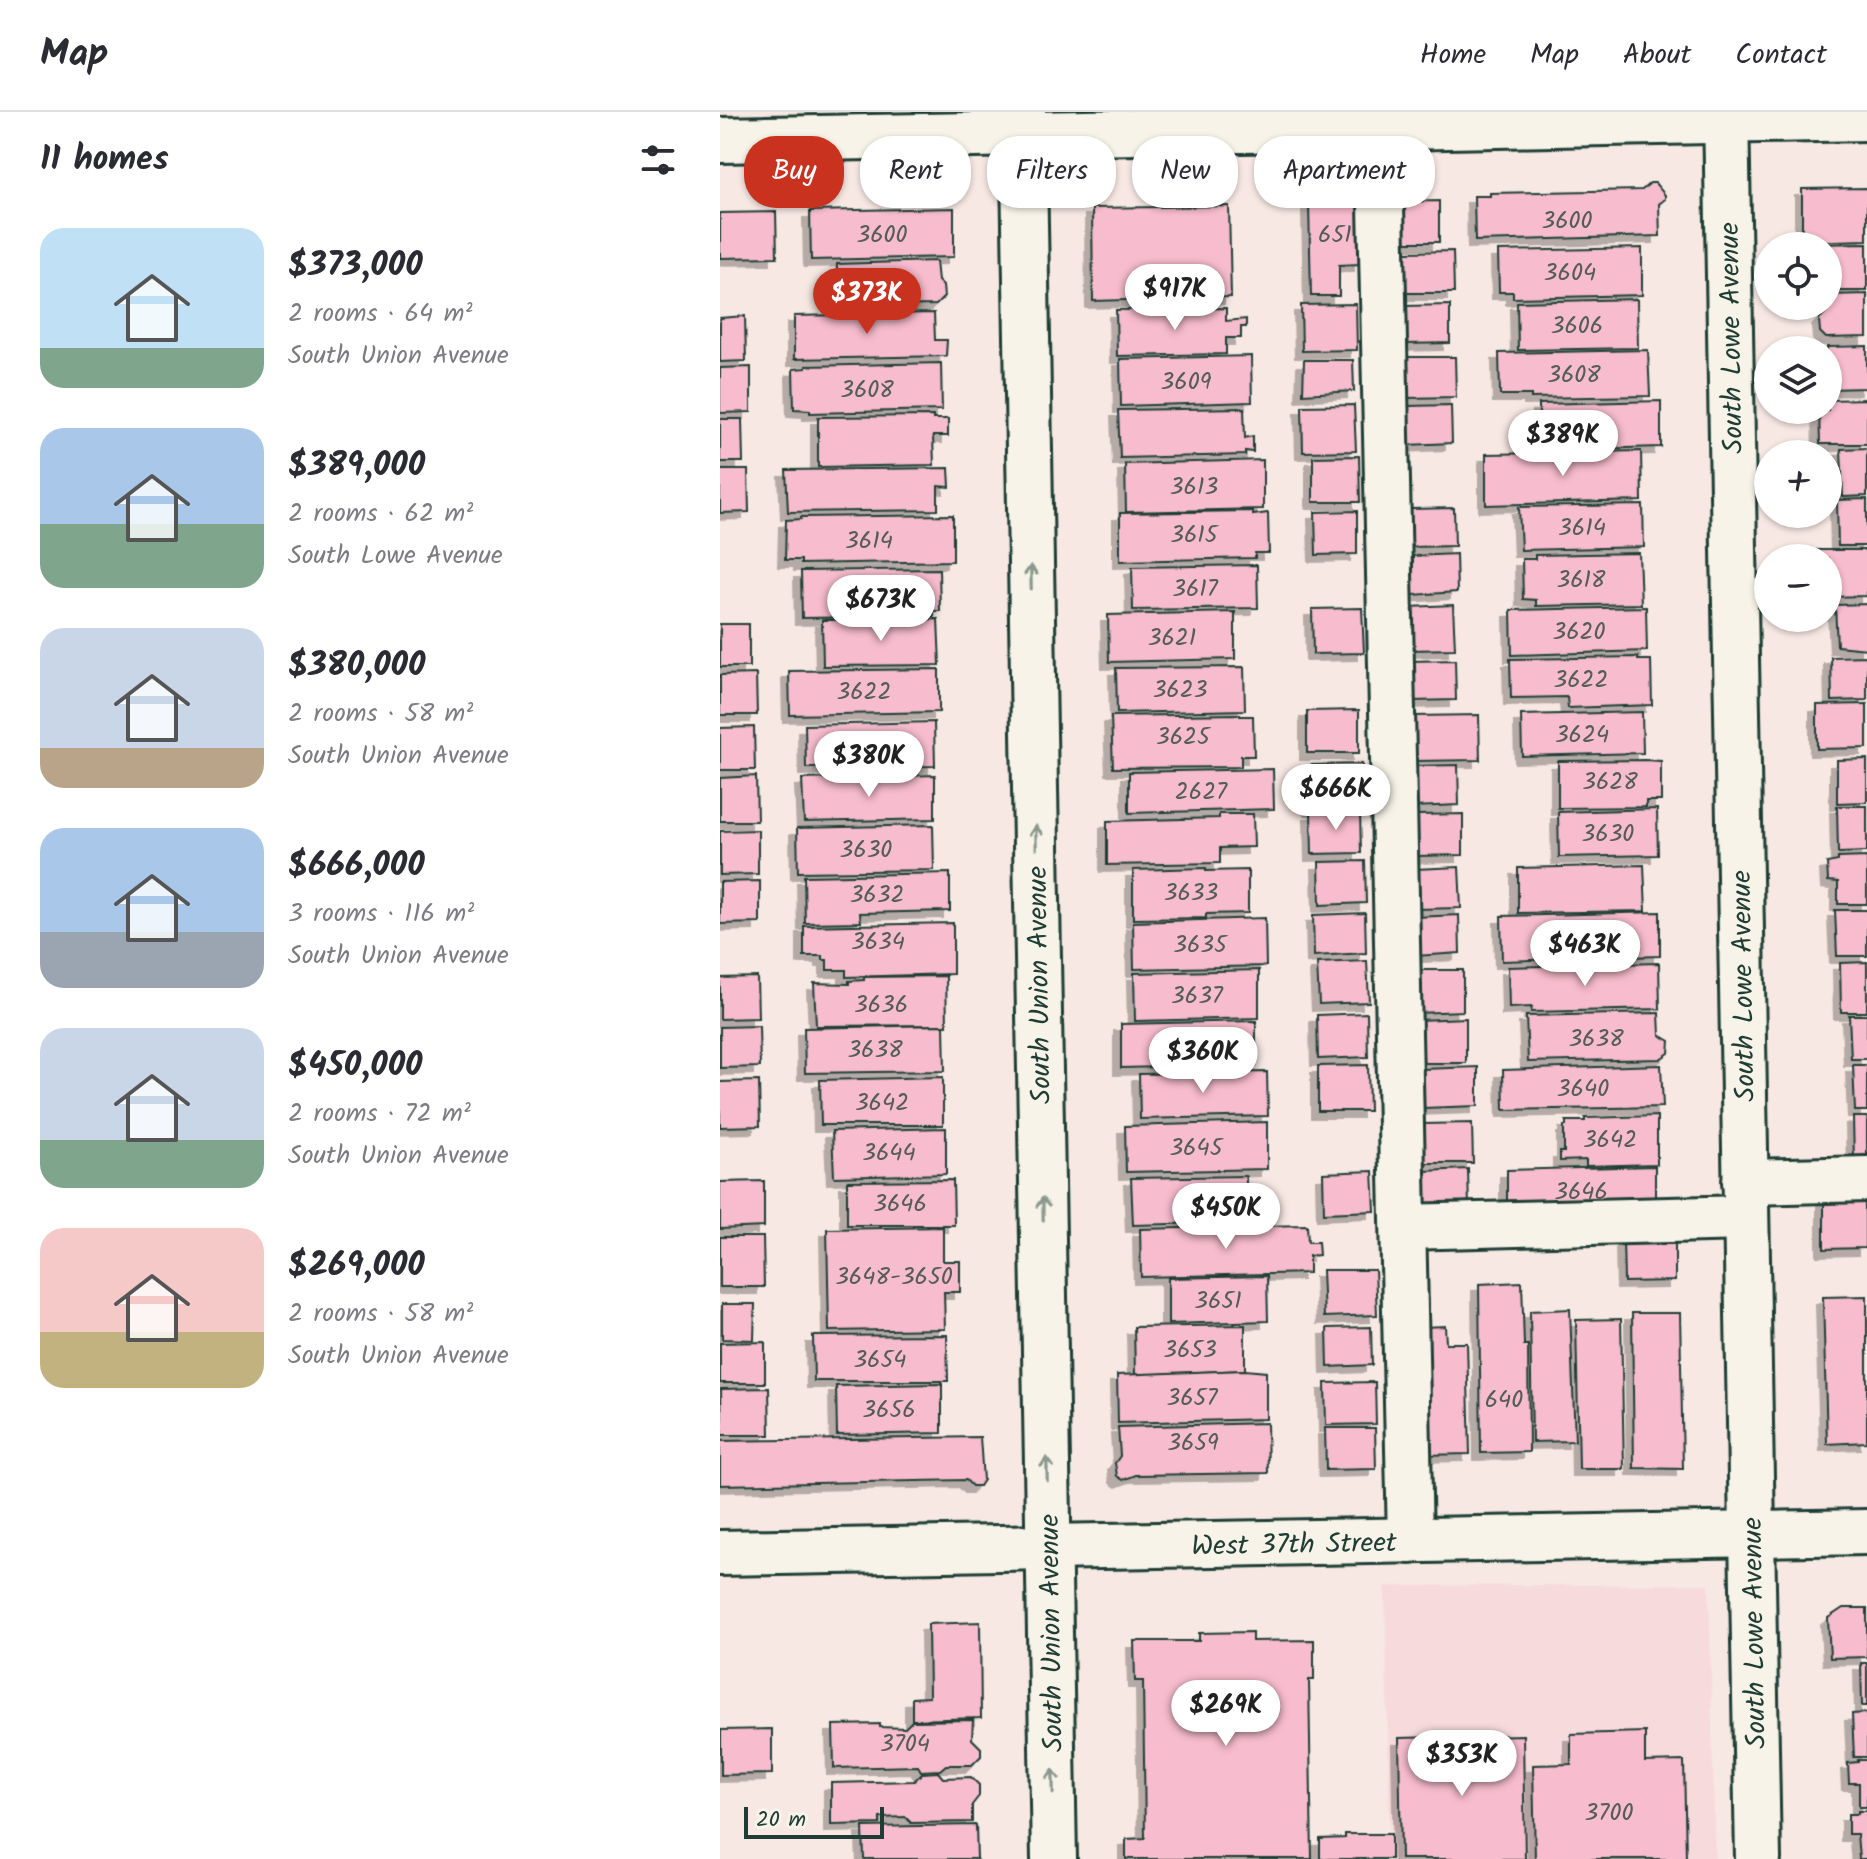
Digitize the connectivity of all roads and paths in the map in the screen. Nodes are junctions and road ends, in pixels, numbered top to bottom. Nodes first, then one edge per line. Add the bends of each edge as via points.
1 (1726, 116) edge
2 (1867, 118) edge
3 (1380, 120) edge
4 (1023, 123) edge
5 (720, 140) edge
6 (1867, 1179) edge
7 (1745, 1200) junction
8 (1404, 1227) junction
9 (1867, 1532) edge
10 (1751, 1535) junction
11 (1410, 1541) junction
12 (1048, 1547) junction
13 (720, 1553) edge
14 (1054, 1859) edge
15 (1758, 1859) edge

1 - 2 street
1 - 3 street
1 - 7 street, South Lowe Avenue
3 - 4 street
3 - 8 street
4 - 5 street
12 -> 4 street, South Union Avenue
6 - 7 street
7 - 8 street
7 - 10 street, South Lowe Avenue
8 - 11 street
9 - 10 street, West 37th Street
10 - 11 street, West 37th Street
10 - 15 street, South Lowe Avenue
11 - 12 street, West 37th Street
12 - 13 street, West 37th Street
14 -> 12 street, South Union Avenue

